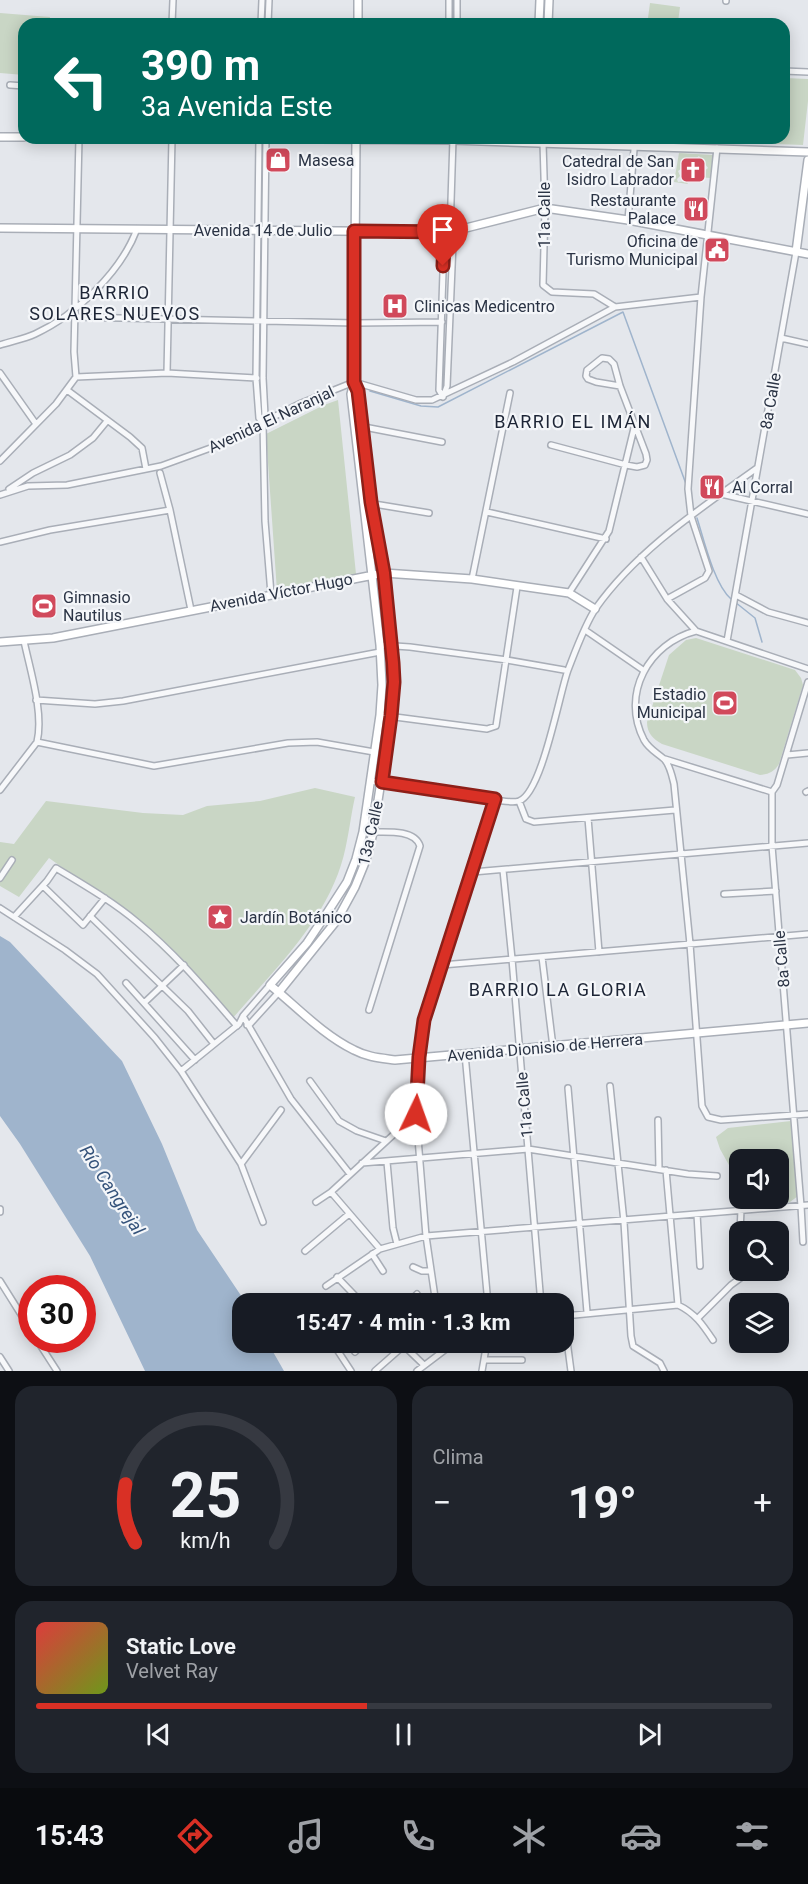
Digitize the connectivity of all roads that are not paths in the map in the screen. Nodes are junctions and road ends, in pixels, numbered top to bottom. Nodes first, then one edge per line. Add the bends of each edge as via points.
1 (173, 0) edge
2 (262, 0) edge
3 (269, 0) edge
4 (358, 0) edge
5 (449, 0) edge
6 (457, 0) edge
7 (540, 0) edge
8 (549, 0) edge
9 (172, 18) edge
10 (261, 18) edge
11 (268, 18) edge
12 (358, 18) edge
13 (449, 18) edge
14 (457, 18) edge
15 (539, 18) edge
16 (548, 18) edge
17 (790, 71) edge
18 (808, 72) edge
19 (10, 85) dead end
20 (18, 86) edge
21 (0, 137) edge
22 (18, 137) edge
23 (79, 144) edge
24 (172, 144) edge
25 (259, 144) edge
26 (266, 144) edge
27 (356, 144) edge
28 (452, 144) edge
29 (543, 144) edge
30 (634, 144) edge
31 (662, 144) edge
32 (717, 148) junction
33 (808, 152) edge
34 (808, 160) edge
35 (545, 208) junction
36 (628, 220) junction
37 (76, 227) junction
38 (0, 228) edge
39 (136, 229) junction
40 (261, 229) junction
41 (171, 230) junction
42 (354, 231) junction
43 (450, 232) junction
44 (709, 237) junction
45 (796, 252) junction
46 (808, 254) edge
47 (701, 297) junction
48 (615, 307) junction
49 (75, 309) junction
50 (75, 316) junction
51 (168, 319) junction
52 (261, 320) junction
53 (441, 322) junction
54 (355, 323) junction
55 (781, 338) junction
56 (808, 344) edge
57 (0, 345) edge
58 (0, 373) edge
59 (167, 374) junction
60 (76, 377) junction
61 (256, 378) junction
62 (263, 378) junction
63 (354, 382) junction
64 (620, 386) junction
65 (67, 390) junction
66 (510, 393) dead end
67 (443, 397) junction
68 (107, 421) junction
69 (262, 423) junction
70 (635, 423) junction
71 (36, 424) junction
72 (359, 426) junction
73 (442, 442) dead end
74 (551, 445) dead end
75 (0, 461) edge
76 (626, 465) junction
77 (757, 468) junction
78 (146, 469) junction
79 (160, 473) dead end
80 (2, 494) edge
81 (721, 494) junction
82 (752, 501) junction
83 (367, 503) junction
84 (170, 510) junction
85 (487, 512) junction
86 (429, 513) dead end
87 (808, 514) edge
88 (691, 516) junction
89 (606, 539) junction
90 (0, 542) edge
91 (641, 557) junction
92 (384, 573) junction
93 (373, 575) junction
94 (472, 579) junction
95 (517, 587) junction
96 (569, 593) junction
97 (271, 594) junction
98 (736, 595) junction
99 (667, 599) junction
100 (595, 609) junction
101 (191, 610) junction
102 (808, 623) edge
103 (585, 630) junction
104 (696, 631) junction
105 (24, 641) junction
106 (727, 641) junction
107 (0, 642) edge
108 (392, 645) junction
109 (380, 649) junction
110 (507, 660) junction
111 (808, 669) edge
112 (564, 670) dead end
113 (644, 670) junction
114 (808, 682) edge
115 (36, 700) junction
116 (380, 715) junction
117 (391, 716) junction
118 (37, 742) junction
119 (374, 752) junction
120 (808, 753) edge
121 (786, 755) junction
122 (664, 759) junction
123 (370, 781) junction
124 (382, 782) junction
125 (0, 790) edge
126 (772, 792) junction
127 (495, 799) junction
128 (519, 801) junction
129 (675, 810) junction
130 (588, 818) junction
131 (363, 832) junction
132 (373, 832) junction
133 (808, 843) edge
134 (772, 846) junction
135 (681, 854) junction
136 (12, 860) dead end
137 (593, 862) junction
138 (502, 870) junction
139 (473, 872) junction
140 (0, 878) edge
141 (43, 886) junction
142 (776, 891) junction
143 (724, 894) dead end
144 (105, 898) junction
145 (0, 908) edge
146 (327, 913) junction
147 (90, 916) junction
148 (14, 917) junction
149 (337, 920) junction
150 (808, 934) edge
151 (779, 936) junction
152 (690, 944) junction
153 (598, 952) junction
154 (542, 957) junction
155 (512, 959) junction
156 (184, 965) junction
157 (442, 965) junction
158 (126, 983) dead end
159 (270, 984) junction
160 (162, 986) junction
161 (279, 992) junction
162 (144, 1003) junction
163 (369, 1010) dead end
164 (243, 1016) junction
165 (808, 1023) edge
166 (238, 1025) junction
167 (249, 1025) junction
168 (787, 1025) junction
169 (696, 1034) junction
170 (214, 1044) junction
171 (553, 1047) junction
172 (519, 1050) junction
173 (465, 1054) junction
174 (419, 1057) junction
175 (195, 1060) junction
176 (181, 1071) junction
177 (310, 1081) dead end
178 (610, 1086) dead end
179 (568, 1088) dead end
180 (281, 1110) dead end
181 (416, 1114) junction
182 (808, 1114) edge
183 (794, 1115) junction
184 (658, 1120) dead end
185 (386, 1141) junction
186 (528, 1149) junction
187 (474, 1152) junction
188 (573, 1156) junction
189 (420, 1158) junction
190 (387, 1162) junction
191 (618, 1162) junction
192 (362, 1163) junction
193 (241, 1164) junction
194 (662, 1169) junction
195 (350, 1174) junction
196 (717, 1176) dead end
197 (331, 1192) junction
198 (316, 1202) dead end
199 (805, 1206) edge
200 (741, 1210) junction
201 (349, 1214) junction
202 (697, 1214) junction
203 (669, 1217) junction
204 (740, 1221) edge
205 (263, 1222) dead end
206 (624, 1222) junction
207 (580, 1224) junction
208 (535, 1228) junction
209 (480, 1232) junction
210 (426, 1236) junction
211 (802, 1242) dead end
212 (397, 1244) junction
213 (380, 1249) junction
214 (305, 1251) dead end
215 (372, 1254) junction
216 (700, 1266) dead end
217 (413, 1267) dead end
218 (384, 1271) dead end
219 (430, 1271) junction
220 (337, 1276) junction
221 (0, 1281) edge
222 (736, 1281) edge
223 (326, 1286) dead end
224 (353, 1293) edge
225 (434, 1293) edge
226 (487, 1293) edge
227 (540, 1293) edge
228 (678, 1305) junction
229 (630, 1309) junction
230 (18, 1310) edge
231 (587, 1312) junction
232 (574, 1315) edge
233 (698, 1318) junction
234 (713, 1340) dead end
235 (45, 1353) edge
236 (339, 1353) edge
237 (394, 1353) edge
238 (413, 1353) edge
239 (440, 1353) edge
240 (485, 1353) edge
241 (569, 1353) edge
242 (0, 1357) edge
243 (484, 1360) junction
244 (522, 1360) dead end
245 (424, 1365) junction
246 (9, 1371) edge
247 (57, 1371) edge
248 (351, 1371) edge
249 (375, 1371) edge
250 (417, 1371) edge
251 (482, 1371) edge
252 (571, 1371) edge
253 (664, 1371) edge

1 - 9 street
2 - 10 street
3 - 11 street
4 - 12 street
5 - 13 street
6 - 14 street
7 - 15 street
8 - 16 street
17 - 18 street
19 - 20 street
21 - 22 street
23 - 37 street
24 - 41 street
25 - 40 street
26 - 40 street
27 - 42 street, 13a Calle
28 - 43 street
29 - 35 street, 11a Calle
30 - 36 street
31 - 32 street
32 - 33 street
32 - 44 street
34 - 45 street, 8a Calle
35 - 36 street, Avenida 14 de Julio
35 - 43 street, Avenida 14 de Julio
35 - 48 street, 11a Calle via 543,285 552,292 594,294
36 - 44 street, Avenida 14 de Julio
37 - 38 street, Avenida 14 de Julio
37 - 39 street, Avenida 14 de Julio
37 - 49 street
39 - 41 street, Avenida 14 de Julio
39 - 49 street via 132,242 110,274
40 - 41 street, Avenida 14 de Julio
40 - 42 street, Avenida 14 de Julio
40 - 52 street
41 - 51 street
42 - 43 street, Avenida 14 de Julio
42 - 54 street, 13a Calle
43 - 53 street via 444,243
43 - 67 street via 450,322
44 - 45 street, Avenida 14 de Julio
44 - 47 street
45 - 46 street, Avenida 14 de Julio
45 - 55 street, 8a Calle
47 - 48 street, Avenida El Naranjal
47 - 88 street via 688,489
48 - 67 street, Avenida El Naranjal
49 - 50 street
49 - 57 street via 35,333
50 - 51 street
50 - 60 street
51 - 52 street
51 - 59 street
52 - 54 street
52 - 61 street
52 - 62 street
53 - 54 street
53 - 67 street via 439,390
54 - 63 street, 13a Calle
55 - 56 street
55 - 77 street, 8a Calle
58 - 71 street
59 - 60 street
59 - 61 street
60 - 65 street
61 - 62 street
61 - 69 street
62 - 69 street via 266,416
63 - 67 street, Avenida El Naranjal via 416,400
63 - 69 street, Avenida El Naranjal
63 - 72 street, 13a Calle
64 - 64 street via 609,359 602,358 587,370 591,381
64 - 70 street
65 - 68 street
65 - 71 street
66 - 85 street
68 - 78 street via 142,448
68 - 80 street via 93,438 70,455
69 - 78 street, Avenida El Naranjal via 216,446
69 - 97 street
70 - 76 street
70 - 76 street via 647,463 638,467
71 - 75 street
72 - 73 street
72 - 83 street, 13a Calle
74 - 76 street
76 - 89 street
77 - 81 street
77 - 82 street, 8a Calle
78 - 80 street, Avenida El Naranjal via 67,485 28,486
79 - 84 street
81 - 82 street
81 - 88 street
82 - 87 street
82 - 98 street, 8a Calle
83 - 86 street
83 - 92 street, 13a Calle
83 - 93 street, 13a Calle
84 - 90 street
84 - 101 street
85 - 89 street
85 - 94 street
88 - 91 street
88 - 99 street via 709,571 705,578
89 - 96 street
91 - 99 street
91 - 100 street
92 - 93 street, Avenida Víctor Hugo
92 - 94 street, Avenida Víctor Hugo
92 - 108 street, 13a Calle
93 - 97 street, Avenida Víctor Hugo
93 - 109 street, 13a Calle
94 - 95 street, Avenida Víctor Hugo
95 - 96 street, Avenida Víctor Hugo
95 - 110 street
96 - 100 street, Avenida Víctor Hugo
97 - 101 street, Avenida Víctor Hugo
98 - 102 street via 768,612
98 - 106 street, 8a Calle
99 - 104 street
100 - 103 street
101 - 105 street, Avenida Víctor Hugo
103 - 113 street
103 - 128 street via 568,670 538,778
104 - 106 street
104 - 113 street via 668,643
105 - 107 street, Avenida Víctor Hugo
105 - 115 street
106 - 111 street
108 - 109 street
108 - 110 street
108 - 117 street, 13a Calle
109 - 115 street via 123,701 95,704
109 - 116 street, 13a Calle
110 - 112 street
110 - 117 street via 496,726 487,729
113 - 122 street via 634,705 638,725 648,746
114 - 121 street, 8a Calle
115 - 118 street
116 - 117 street
116 - 119 street, 13a Calle
117 - 124 street, 13a Calle
118 - 119 street via 154,766 288,743 317,742
118 - 125 street
119 - 123 street, 13a Calle
120 - 121 street
121 - 126 street, 8a Calle
122 - 126 street
122 - 129 street via 671,772
123 - 124 street
123 - 131 street, 13a Calle
124 - 127 street
124 - 132 street, 13a Calle
126 - 134 street, 8a Calle
127 - 128 street
127 - 139 street
128 - 130 street via 526,819 534,822
129 - 130 street
129 - 135 street
130 - 137 street
131 - 132 street
131 - 146 street, 13a Calle via 347,882
132 - 149 street, 13a Calle via 355,887
132 - 163 street via 409,835 418,841 419,852
133 - 134 street
134 - 135 street
134 - 142 street, 8a Calle
135 - 137 street
135 - 152 street
136 - 140 street
137 - 138 street
137 - 153 street
138 - 139 street
138 - 155 street, 11a Calle
139 - 157 street
141 - 144 street via 56,868
141 - 147 street via 83,925
141 - 148 street
142 - 143 street
142 - 151 street, 8a Calle
144 - 147 street
144 - 156 street
145 - 148 street
146 - 149 street
146 - 159 street, 13a Calle via 307,943
147 - 160 street
148 - 176 street via 97,974
149 - 161 street, 13a Calle
150 - 151 street
151 - 152 street
151 - 168 street, 8a Calle
152 - 153 street
152 - 169 street
153 - 154 street
154 - 155 street
154 - 171 street
155 - 157 street
155 - 172 street, 11a Calle
156 - 160 street
156 - 166 street
157 - 174 street via 424,1020
158 - 162 street
159 - 161 street, Avenida Dionisio de Herrera
159 - 164 street, 13a Calle
160 - 162 street
160 - 170 street
161 - 167 street, 13a Calle
161 - 174 street, Avenida Dionisio de Herrera via 355,1051 395,1060
162 - 175 street
164 - 166 street, 13a Calle
164 - 167 street
165 - 168 street, Avenida Dionisio de Herrera
166 - 167 street
166 - 170 street, 13a Calle
167 - 195 street via 291,1099
168 - 169 street, Avenida Dionisio de Herrera
168 - 183 street, 8a Calle
169 - 171 street, Avenida Dionisio de Herrera
169 - 183 street via 702,1106 708,1117 721,1120
170 - 175 street, 13a Calle
171 - 172 street, Avenida Dionisio de Herrera
172 - 173 street, Avenida Dionisio de Herrera
172 - 186 street, 11a Calle
173 - 174 street, Avenida Dionisio de Herrera
173 - 187 street
174 - 181 street
175 - 176 street, 13a Calle
176 - 193 street
177 - 185 street via 339,1121
178 - 191 street
179 - 188 street
180 - 193 street
181 - 185 street
181 - 189 street
182 - 183 street
183 - 199 street, 8a Calle
184 - 194 street
185 - 192 street
186 - 187 street
186 - 188 street
186 - 208 street, 11a Calle
187 - 189 street
187 - 209 street
188 - 191 street
188 - 207 street
189 - 190 street
189 - 210 street
190 - 192 street
190 - 212 street
191 - 194 street
191 - 206 street
192 - 195 street
193 - 205 street
194 - 196 street
194 - 203 street
195 - 197 street
197 - 198 street
197 - 201 street
199 - 200 street
199 - 211 street, 8a Calle
200 - 202 street
200 - 204 street
201 - 213 street
201 - 214 street
202 - 203 street
202 - 216 street
203 - 206 street
203 - 228 street
206 - 207 street
206 - 229 street
207 - 208 street
207 - 231 street
208 - 209 street
208 - 227 street, 11a Calle
209 - 210 street
209 - 226 street
210 - 212 street
210 - 219 street
212 - 213 street
213 - 215 street
215 - 218 street
215 - 220 street
217 - 219 street
219 - 225 street
220 - 223 street
220 - 224 street
221 - 230 street
222 - 233 street
228 - 229 street
228 - 233 street
229 - 231 street
229 - 253 street via 633,1346 660,1363
231 - 232 street
233 - 234 street
235 - 247 street
236 - 248 street
237 - 249 street
238 - 245 street
239 - 245 street
240 - 243 street
241 - 252 street
242 - 246 street
243 - 244 street
243 - 251 street
245 - 250 street

